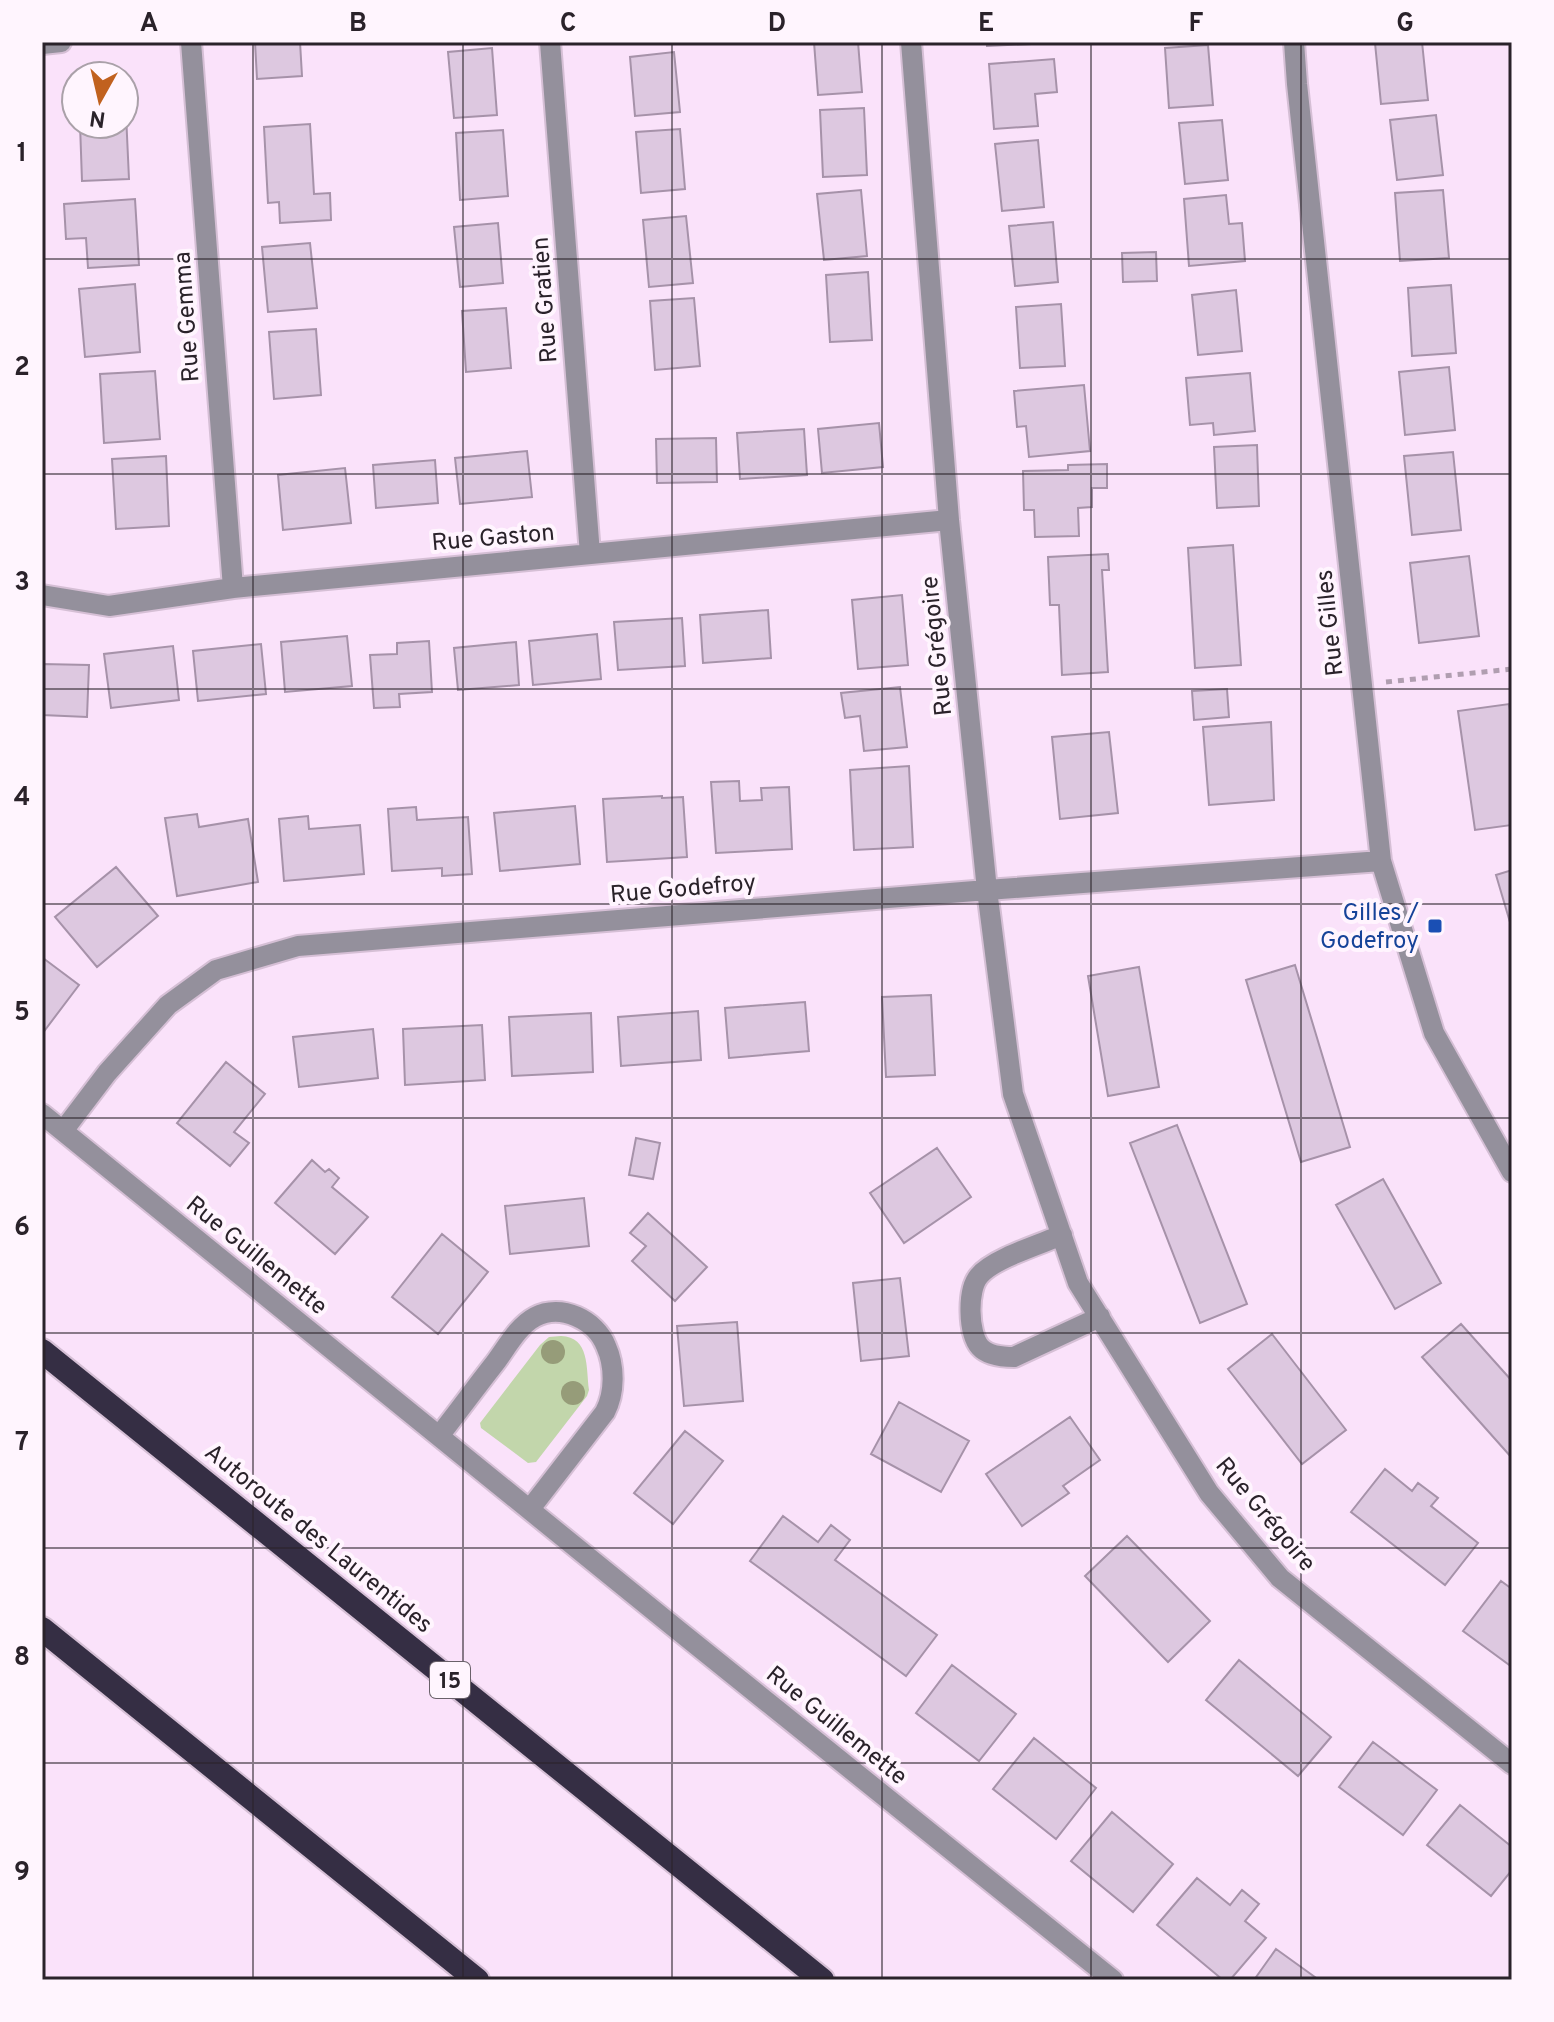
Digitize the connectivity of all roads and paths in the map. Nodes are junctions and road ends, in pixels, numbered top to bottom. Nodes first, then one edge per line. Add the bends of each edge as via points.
1 (61, 42) edge
2 (191, 42) edge
3 (550, 42) edge
4 (911, 42) edge
5 (1294, 42) edge
6 (42, 44) edge
7 (949, 520) junction
8 (590, 554) junction
9 (233, 588) junction
10 (42, 595) edge
11 (1512, 669) edge
12 (1362, 685) junction
13 (1381, 861) junction
14 (987, 890) junction
15 (42, 1114) edge
16 (63, 1131) junction
17 (1512, 1172) edge
18 (1062, 1235) junction
19 (1100, 1317) junction
20 (42, 1351) edge
21 (439, 1436) junction
22 (530, 1509) junction
23 (42, 1629) edge
24 (1512, 1764) edge
25 (477, 1980) edge
26 (822, 1980) edge
27 (1113, 1980) edge

1 - 6 street
2 - 9 street, Rue Gemma
3 - 8 street, Rue Gratien
4 - 7 street, Rue Grégoire
5 - 12 street, Rue Gilles
7 - 8 street, Rue Gaston
7 - 14 street, Rue Grégoire
8 - 9 street, Rue Gaston
9 - 10 street, Rue Gaston via 109,606
11 - 12 path
12 - 13 street, Rue Gilles
13 - 14 street, Rue Godefroy
13 - 17 street, Rue Gilles via 1434,1033
14 - 16 street, Rue Godefroy via 298,946 216,970 168,1005
14 - 18 street, Rue Grégoire via 1013,1094
15 - 16 street, Rue Guillemette
16 - 21 street, Rue Guillemette
18 - 19 street, Rue Grégoire via 1078,1283
18 - 19 street via 992,1265 978,1277 971,1295 973,1331 981,1348 1014,1357
19 - 24 street, Rue Grégoire via 1209,1493 1280,1578
20 - 26 highway, Autoroute des Laurentides / 15
21 - 22 street, Rue Guillemette
21 - 22 street via 524,1324 546,1312 581,1318 606,1344 611,1401
22 - 27 street, Rue Guillemette
23 - 25 highway

